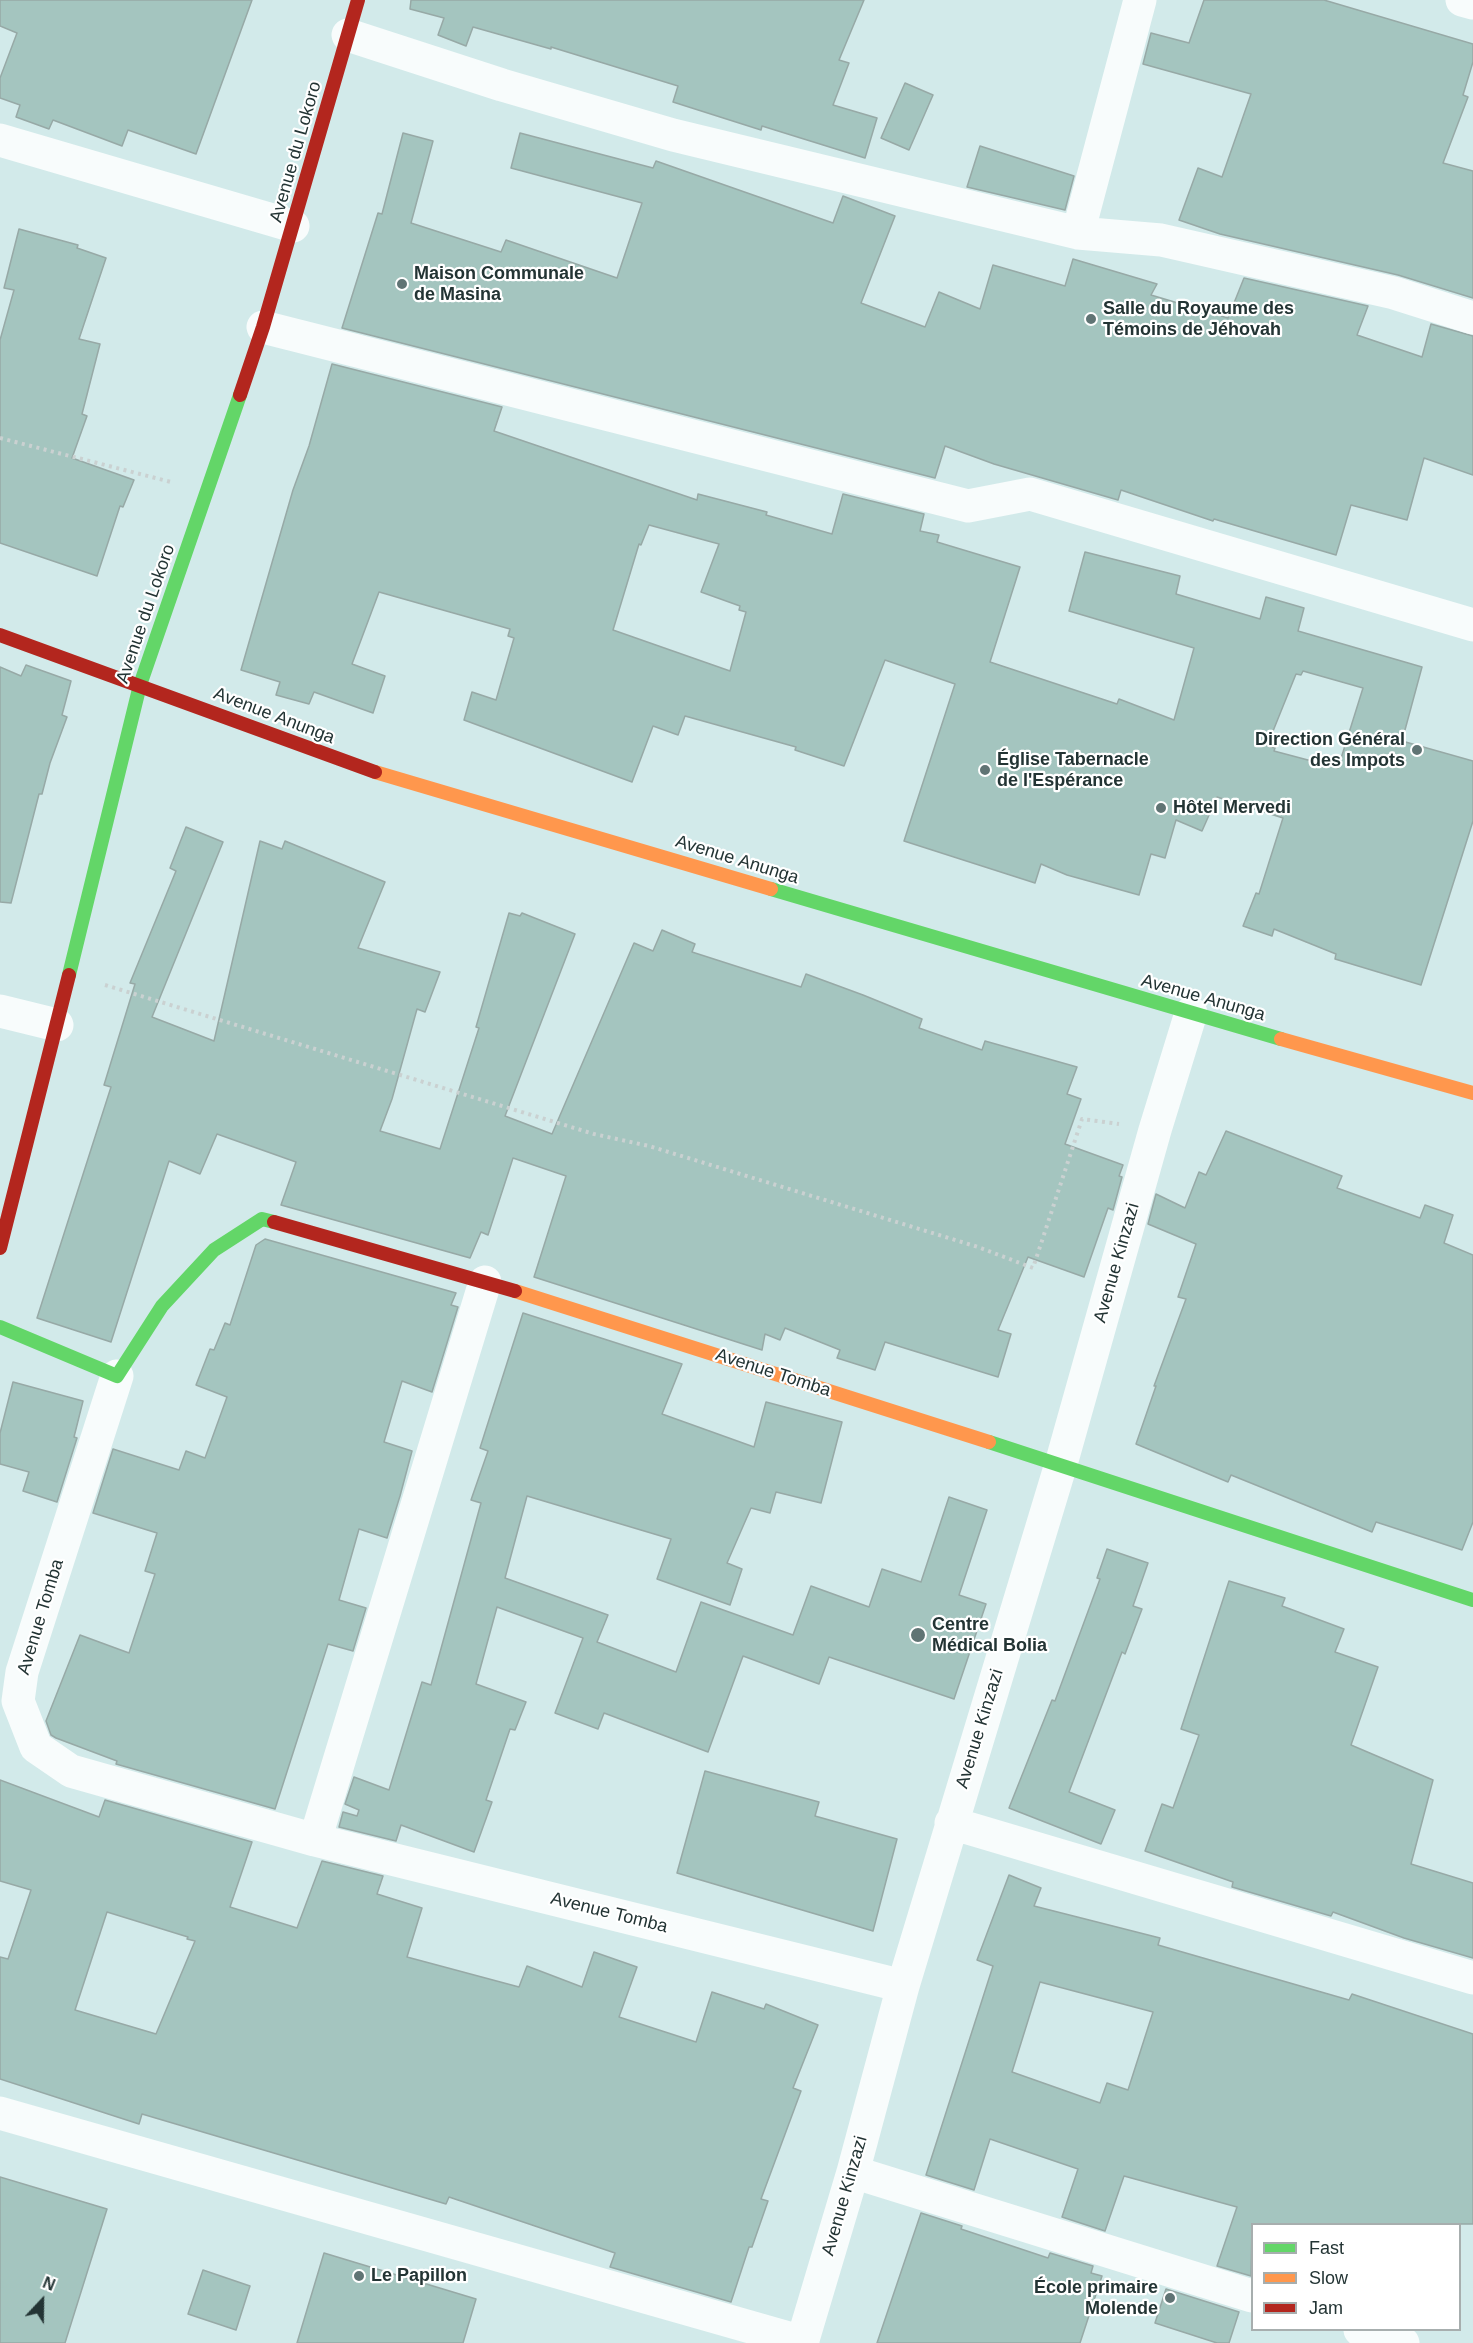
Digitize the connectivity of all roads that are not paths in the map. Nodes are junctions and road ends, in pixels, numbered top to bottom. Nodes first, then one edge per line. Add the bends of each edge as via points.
1 (358, 0) edge
2 (1140, 0) edge
3 (1462, 0) edge
4 (1473, 3) edge
5 (348, 35) junction
6 (0, 140) edge
7 (293, 226) junction
8 (1078, 232) junction
9 (1473, 318) edge
10 (263, 327) junction
11 (1473, 625) edge
12 (0, 635) edge
13 (140, 685) junction
14 (0, 1011) edge
15 (1191, 1013) junction
16 (57, 1025) junction
17 (1473, 1093) edge
18 (0, 1248) edge
19 (485, 1282) junction
20 (0, 1327) edge
21 (117, 1376) junction
22 (1061, 1464) junction
23 (1473, 1600) edge
24 (951, 1822) junction
25 (315, 1840) junction
26 (1473, 1978) edge
27 (903, 1986) junction
28 (0, 2113) edge
29 (853, 2172) junction
30 (1251, 2296) edge
31 (1363, 2331) edge
32 (802, 2342) edge
33 (1403, 2343) edge

1 - 5 street, Avenue du Lokoro
2 - 8 street
3 - 4 street
5 - 7 street, Avenue du Lokoro
5 - 8 street via 673,135
6 - 7 street
7 - 10 street, Avenue du Lokoro
8 - 9 street via 1161,240 1394,293
10 - 11 street via 969,506 1030,494
10 - 13 street, Avenue du Lokoro
12 - 13 street, Avenue Anunga
13 - 15 street, Avenue Anunga via 352,765
13 - 16 street, Avenue du Lokoro
14 - 16 street
15 - 17 street, Avenue Anunga
15 - 22 street, Avenue Kinzazi
16 - 18 street, Avenue du Lokoro
19 - 21 street, Avenue Tomba via 262,1219 214,1250 162,1306
19 - 22 street, Avenue Tomba
19 - 25 street
20 - 21 street
21 - 25 street, Avenue Tomba via 22,1672 18,1701 36,1747 71,1771
22 - 23 street, Avenue Tomba
22 - 24 street, Avenue Kinzazi
24 - 26 street
24 - 27 street, Avenue Kinzazi
25 - 27 street, Avenue Tomba
27 - 29 street, Avenue Kinzazi
28 - 32 street
29 - 30 street
29 - 32 street, Avenue Kinzazi
31 - 33 street

